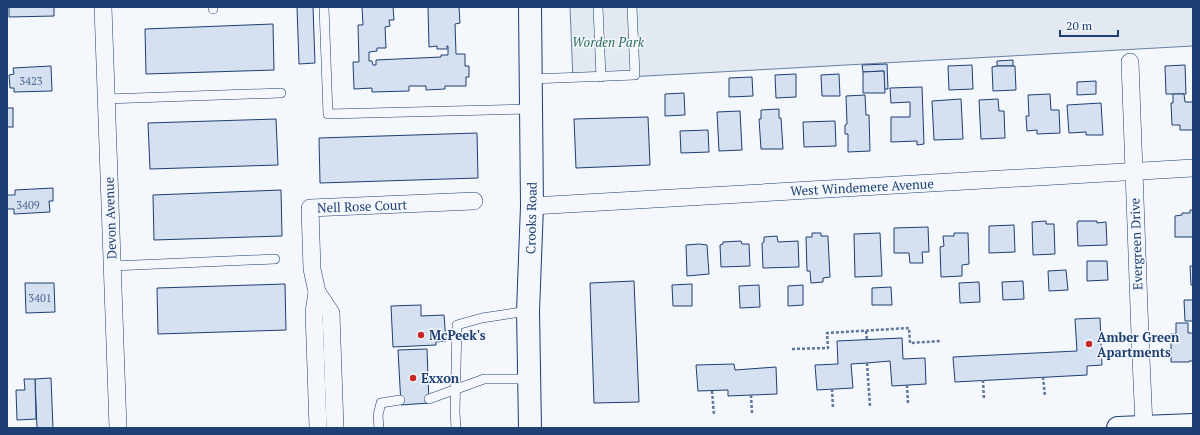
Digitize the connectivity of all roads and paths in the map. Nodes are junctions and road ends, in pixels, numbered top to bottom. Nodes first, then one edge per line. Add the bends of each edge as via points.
1 (103, 7) edge
2 (324, 7) edge
3 (530, 7) edge
4 (598, 7) edge
5 (632, 7) edge
6 (1130, 62) dead end
7 (601, 76) junction
8 (531, 79) junction
9 (281, 93) dead end
10 (106, 99) junction
11 (532, 109) junction
12 (1193, 168) edge
13 (1134, 171) junction
14 (474, 201) dead end
15 (532, 206) junction
16 (276, 259) dead end
17 (112, 266) junction
18 (317, 292) junction
19 (528, 311) junction
20 (866, 331) junction
21 (1101, 336) dead end
22 (1120, 336) dead end
23 (867, 340) dead end
24 (941, 341) dead end
25 (792, 349) dead end
26 (867, 362) dead end
27 (1043, 377) dead end
28 (528, 379) junction
29 (983, 380) dead end
30 (907, 385) dead end
31 (455, 388) junction
32 (832, 389) dead end
33 (712, 391) dead end
34 (751, 395) dead end
35 (1045, 396) dead end
36 (429, 399) dead end
37 (400, 400) dead end
38 (984, 400) dead end
39 (908, 404) dead end
40 (870, 406) dead end
41 (833, 409) dead end
42 (752, 413) dead end
43 (714, 415) dead end
44 (1144, 426) junction
45 (1183, 426) edge
46 (118, 428) edge
47 (318, 428) edge
48 (335, 428) edge
49 (379, 428) edge
50 (456, 428) edge
51 (530, 428) edge
52 (1118, 428) edge

1 - 10 street, Devon Avenue
2 - 11 lane via 328,114
3 - 8 main road, Crooks Road
4 - 7 lane
5 - 7 lane via 635,75
6 - 13 street, Evergreen Drive
7 - 8 lane
8 - 11 main road, Crooks Road
9 - 10 lane
10 - 17 street, Devon Avenue
11 - 15 main road, Crooks Road
12 - 13 street, West Windemere Avenue
13 - 15 street, West Windemere Avenue
13 - 44 street, Evergreen Drive
14 - 18 street, Nell Rose Court via 310,208 312,269
15 - 19 main road, Crooks Road
16 - 17 lane
17 - 46 street, Devon Avenue
18 - 47 street, Nell Rose Court via 314,312
18 - 48 street, Nell Rose Court via 331,313
19 - 28 main road, Crooks Road
19 - 31 lane via 482,318 457,325
20 - 23 path
20 - 24 path via 909,328 910,343
20 - 25 path via 827,333 828,348
21 - 22 path
26 - 40 path
27 - 35 path
28 - 31 lane via 484,378
28 - 51 main road, Crooks Road
29 - 38 path
30 - 39 path
31 - 36 lane
31 - 50 lane
32 - 41 path
33 - 43 path
34 - 42 path
37 - 49 lane via 381,403 378,415
44 - 45 main road
44 - 52 main road

